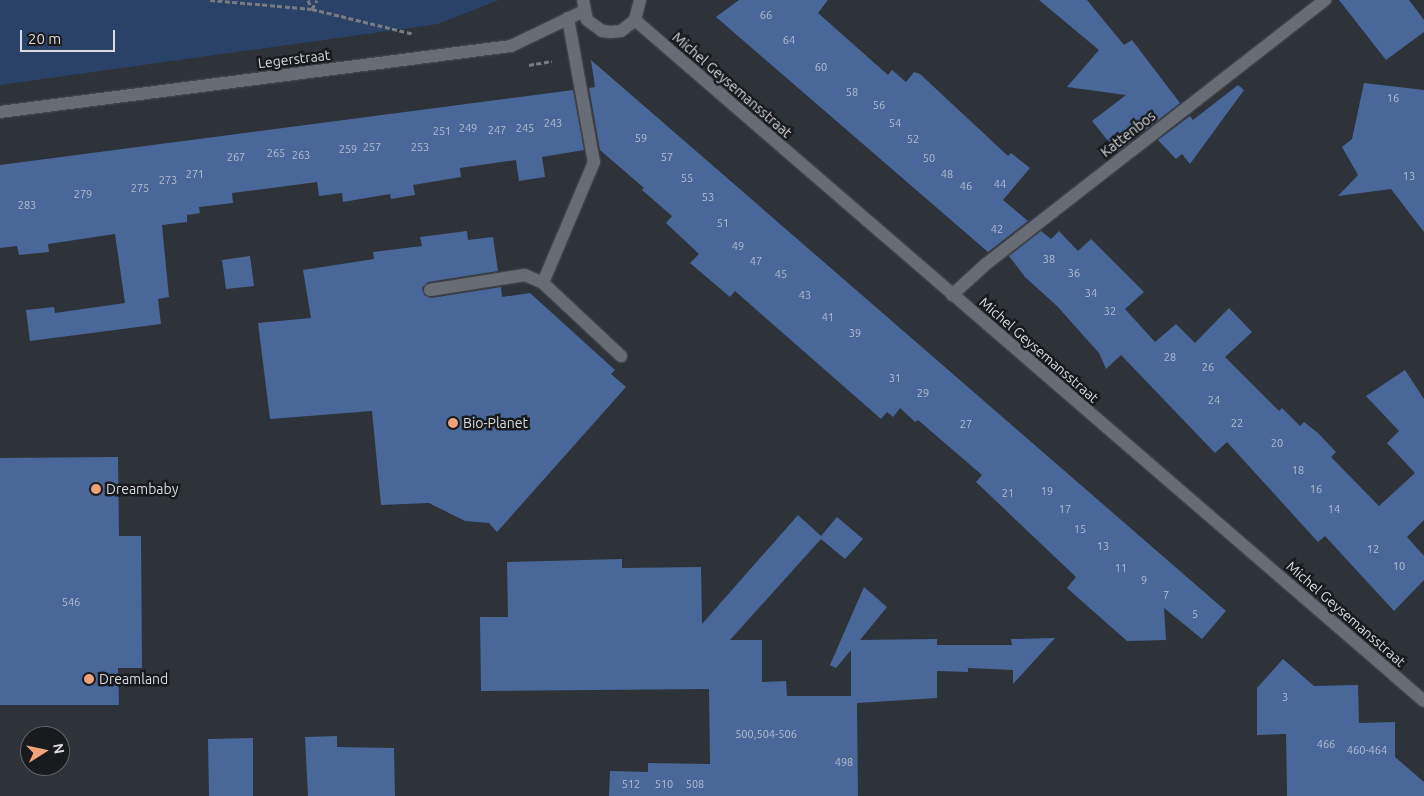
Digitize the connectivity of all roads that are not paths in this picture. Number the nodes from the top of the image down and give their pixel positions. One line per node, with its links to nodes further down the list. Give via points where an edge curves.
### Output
1 (640, 0): 5 (street)
2 (1325, 0): 9 (street, Kattenbos, via 986,264)
3 (584, 5): 4 (street, Legerstraat); 5 (street, via 587,20 602,31 621,31)
4 (568, 18): 6 (street, Legerstraat, via 512,46); 7 (street, via 594,162)
5 (635, 20): 9 (street, Michel Geysemansstraat)
6 (0, 112)
7 (542, 283): 8 (street, via 525,275); 10 (street)
8 (430, 290)
9 (952, 295): 11 (street, Michel Geysemansstraat)
10 (621, 356)
11 (1424, 701)

